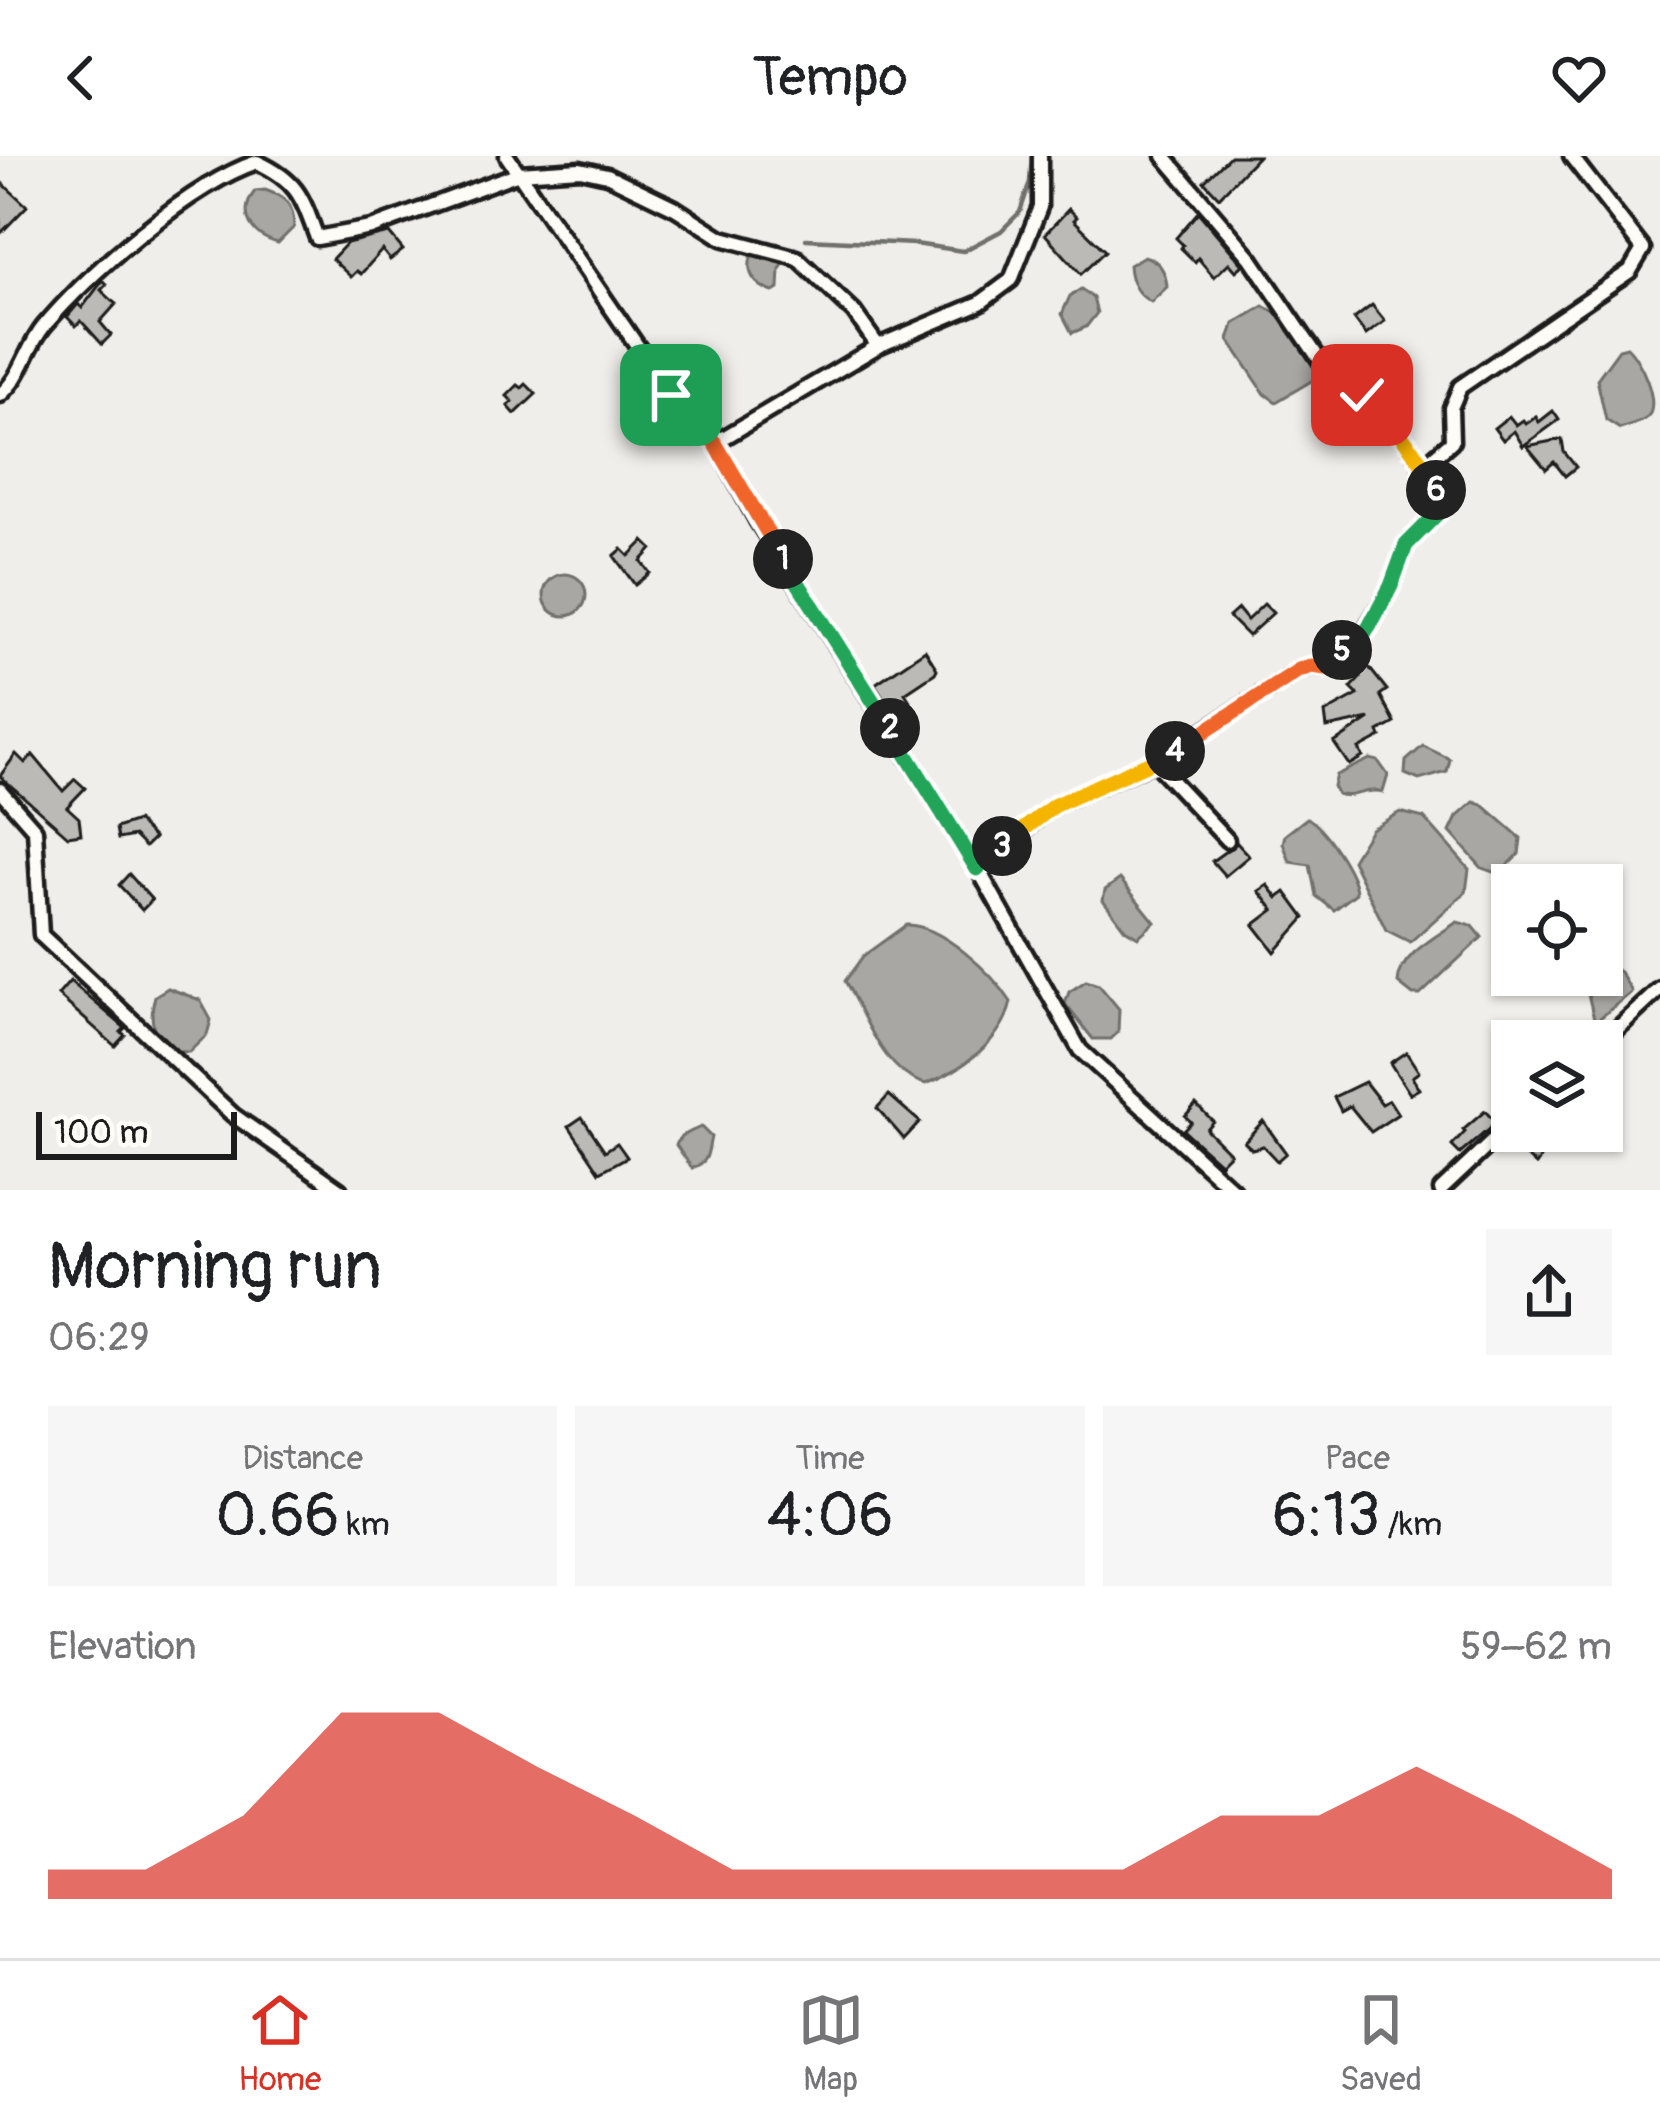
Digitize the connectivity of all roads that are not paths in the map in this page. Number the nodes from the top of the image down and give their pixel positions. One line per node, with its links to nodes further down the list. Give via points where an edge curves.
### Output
1 (507, 156): 5 (street)
2 (1040, 156): 6 (street, via 1040,207 1011,280 980,303)
3 (1164, 156): 9 (street, via 1250,257 1342,391 1371,396)
4 (1571, 156): 9 (street, via 1642,245 1640,255 1630,271 1460,388 1451,408 1453,441)
5 (519, 173): 6 (street, via 607,175 722,238 796,258 828,283); 7 (street, via 371,228 317,238 287,176 257,162 230,172 122,247 44,326); 8 (street, via 671,395)
6 (878, 346): 8 (street)
7 (0, 395)
8 (715, 443): 13 (street)
9 (1422, 463): 10 (street, via 1442,509 1406,545 1359,641 1326,668 1299,670)
10 (1154, 763): 12 (street); 13 (street, via 1055,805)
11 (0, 790): 17 (street, via 35,830 41,935 233,1114)
12 (1227, 840)
13 (977, 869): 18 (street, via 1081,1050)
14 (1660, 989): 15 (street)
15 (1623, 1023)
16 (1491, 1143): 19 (street)
17 (340, 1190)
18 (1233, 1190)
19 (1441, 1190)

